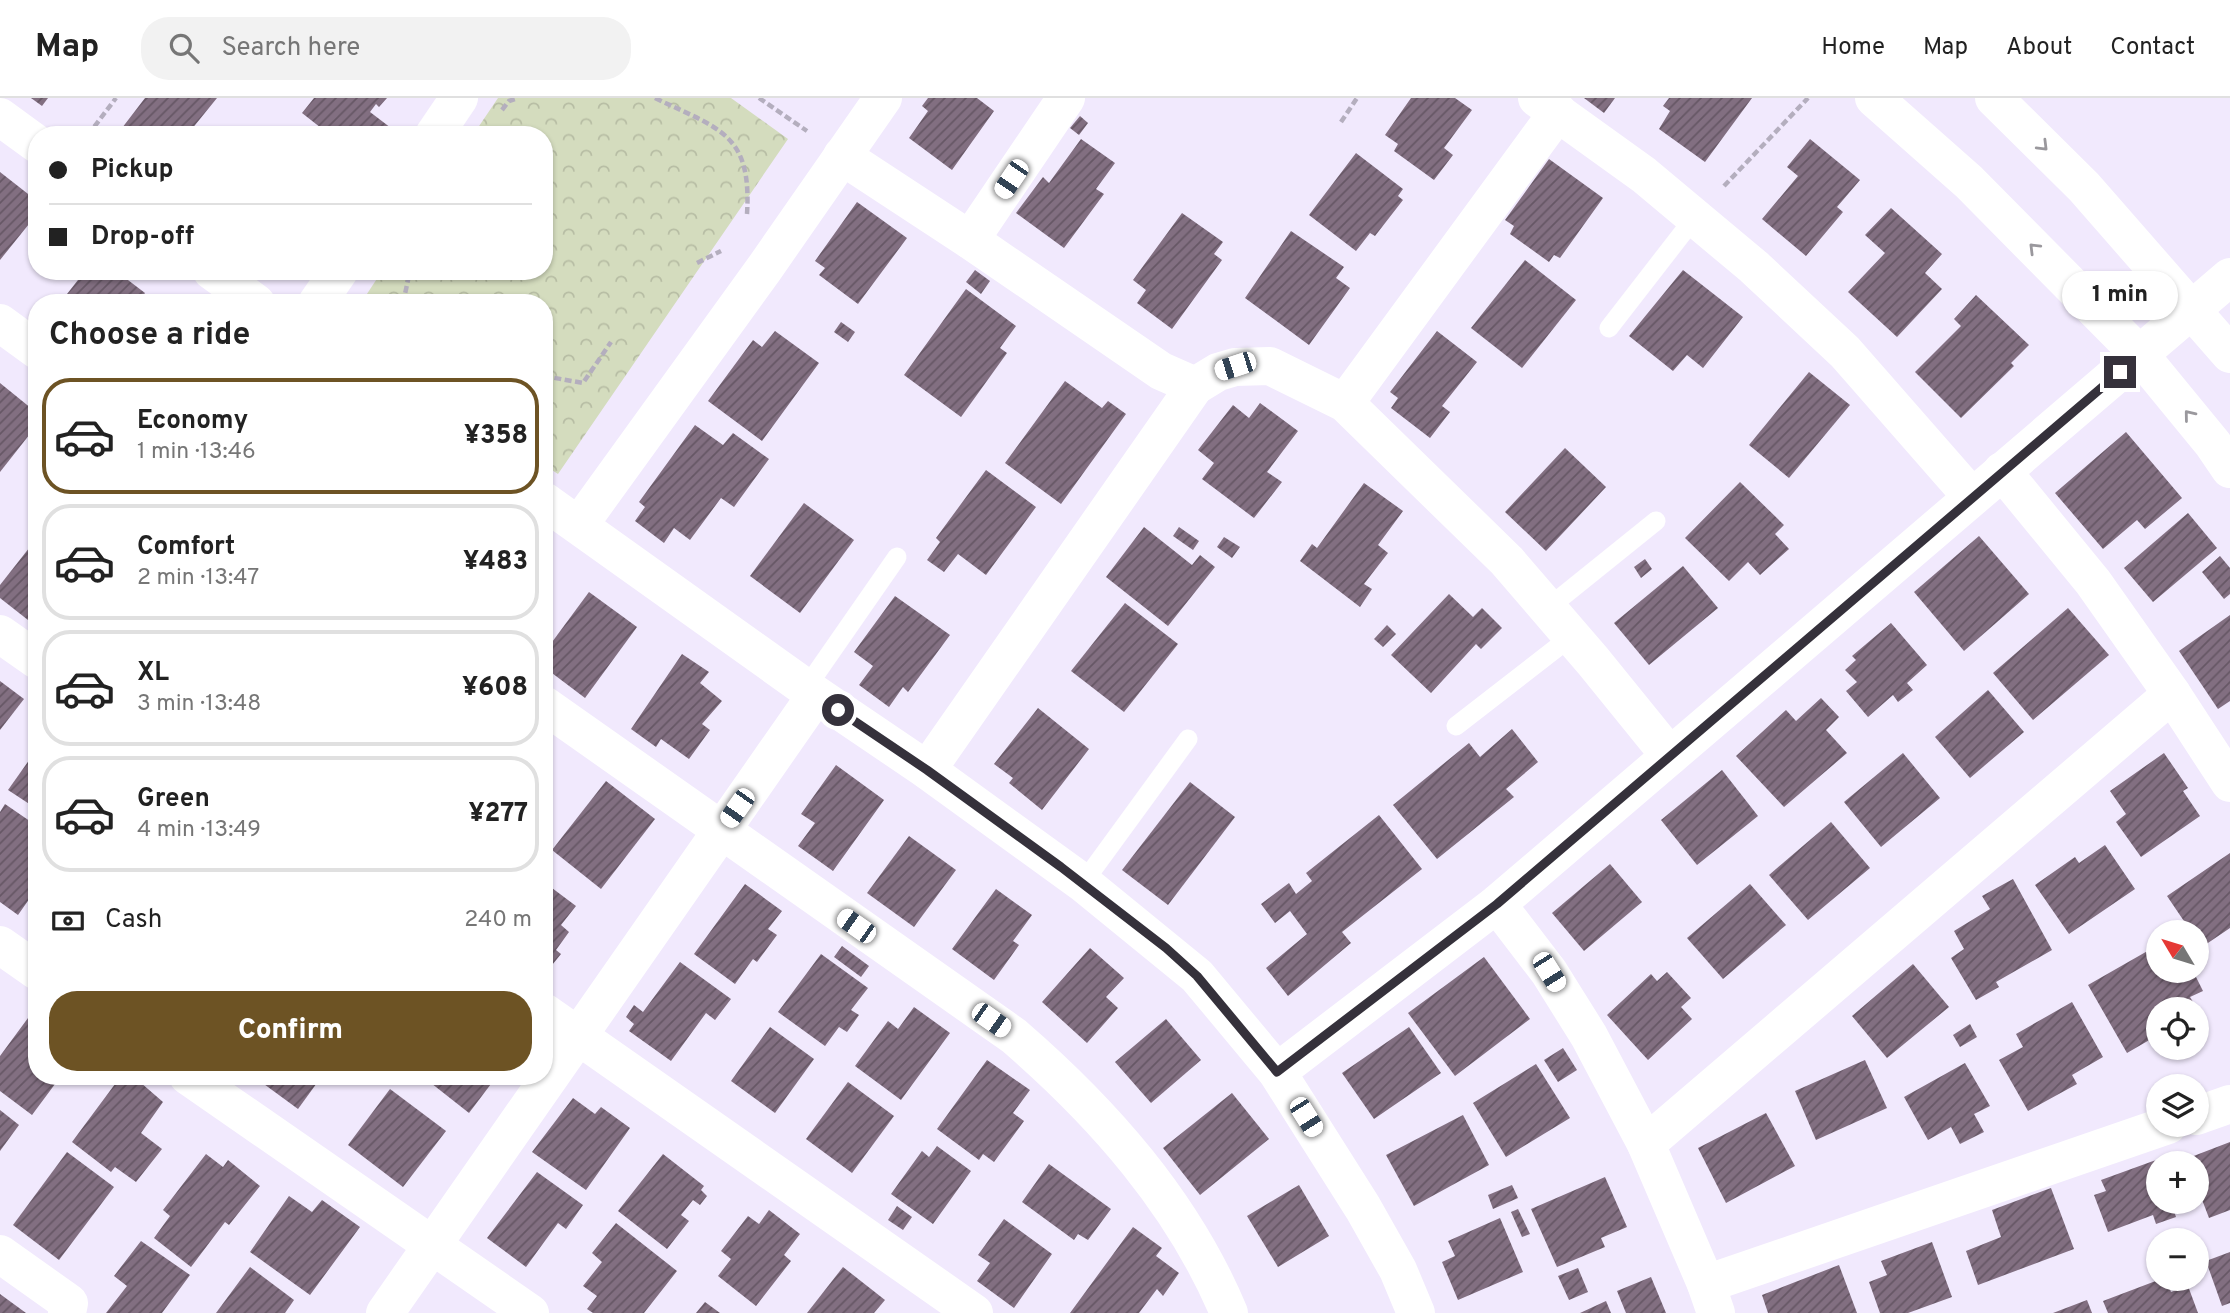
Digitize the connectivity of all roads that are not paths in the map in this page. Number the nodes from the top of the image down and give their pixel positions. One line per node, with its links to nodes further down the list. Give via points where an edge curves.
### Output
1 (459, 98): 8 (street)
2 (883, 98): 10 (street)
3 (1066, 98): 12 (street)
4 (1874, 98): 21 (street, one-way to 4, via 1969,183)
5 (1994, 98): 16 (street, one-way to 16, via 2084,187)
6 (1547, 105): 11 (street); 23 (street)
7 (0, 117): 9 (street)
8 (440, 126)
9 (28, 137)
10 (842, 156): 12 (street); 29 (street)
11 (1695, 218): 18 (lane); 26 (street, via 1844,352)
12 (970, 240): 22 (street, via 1161,371)
13 (2230, 277): 16 (street)
14 (224, 280): 15 (street)
15 (244, 294)
16 (2192, 309): 20 (street); 21 (street)
17 (0, 323): 19 (street)
18 (1609, 328)
19 (28, 343)
20 (2230, 354)
21 (2140, 355): 24 (street, one-way to 21); 25 (street)
22 (1195, 386): 23 (street, via 1235,366 1270,366); 40 (street)
23 (1345, 403): 31 (street, via 1507,561)
24 (2230, 469)
25 (2002, 471): 26 (street); 35 (street, via 2093,582)
26 (1972, 498): 39 (street)
27 (553, 507): 29 (street)
28 (1656, 521): 31 (lane)
29 (579, 525): 34 (street)
30 (897, 557): 34 (lane)
31 (1560, 622): 37 (lane); 39 (street)
32 (0, 634): 33 (street)
33 (28, 654)
34 (811, 692): 40 (street); 42 (street)
35 (2172, 694): 41 (street); 56 (street)
36 (553, 711): 42 (street)
37 (1457, 726)
38 (1188, 739): 43 (lane)
39 (1670, 756): 44 (street)
40 (927, 770): 43 (street)
41 (2230, 783)
42 (721, 831): 48 (street); 64 (street, via 1014,1036 1052,1069 1131,1152 1164,1196 1215,1278)
43 (1083, 883): 50 (street, via 1197,976)
44 (1497, 904): 50 (street); 56 (street, via 1583,1025)
45 (0, 945): 46 (street)
46 (28, 965)
47 (553, 1018): 48 (street)
48 (578, 1035): 49 (street); 63 (street)
49 (553, 1071)
50 (1277, 1072): 65 (street, via 1363,1208)
51 (201, 1085): 57 (street)
52 (543, 1085): 57 (street)
53 (2230, 1104): 54 (street)
54 (2209, 1111)
55 (2146, 1133): 59 (street)
56 (1646, 1144): 59 (street)
57 (432, 1246): 61 (street); 62 (street)
58 (0, 1254): 60 (street, via 69,1303)
59 (1711, 1298)
60 (67, 1313)
61 (385, 1313)
62 (530, 1313)
63 (974, 1313)
64 (1229, 1313)
65 (1416, 1313)

